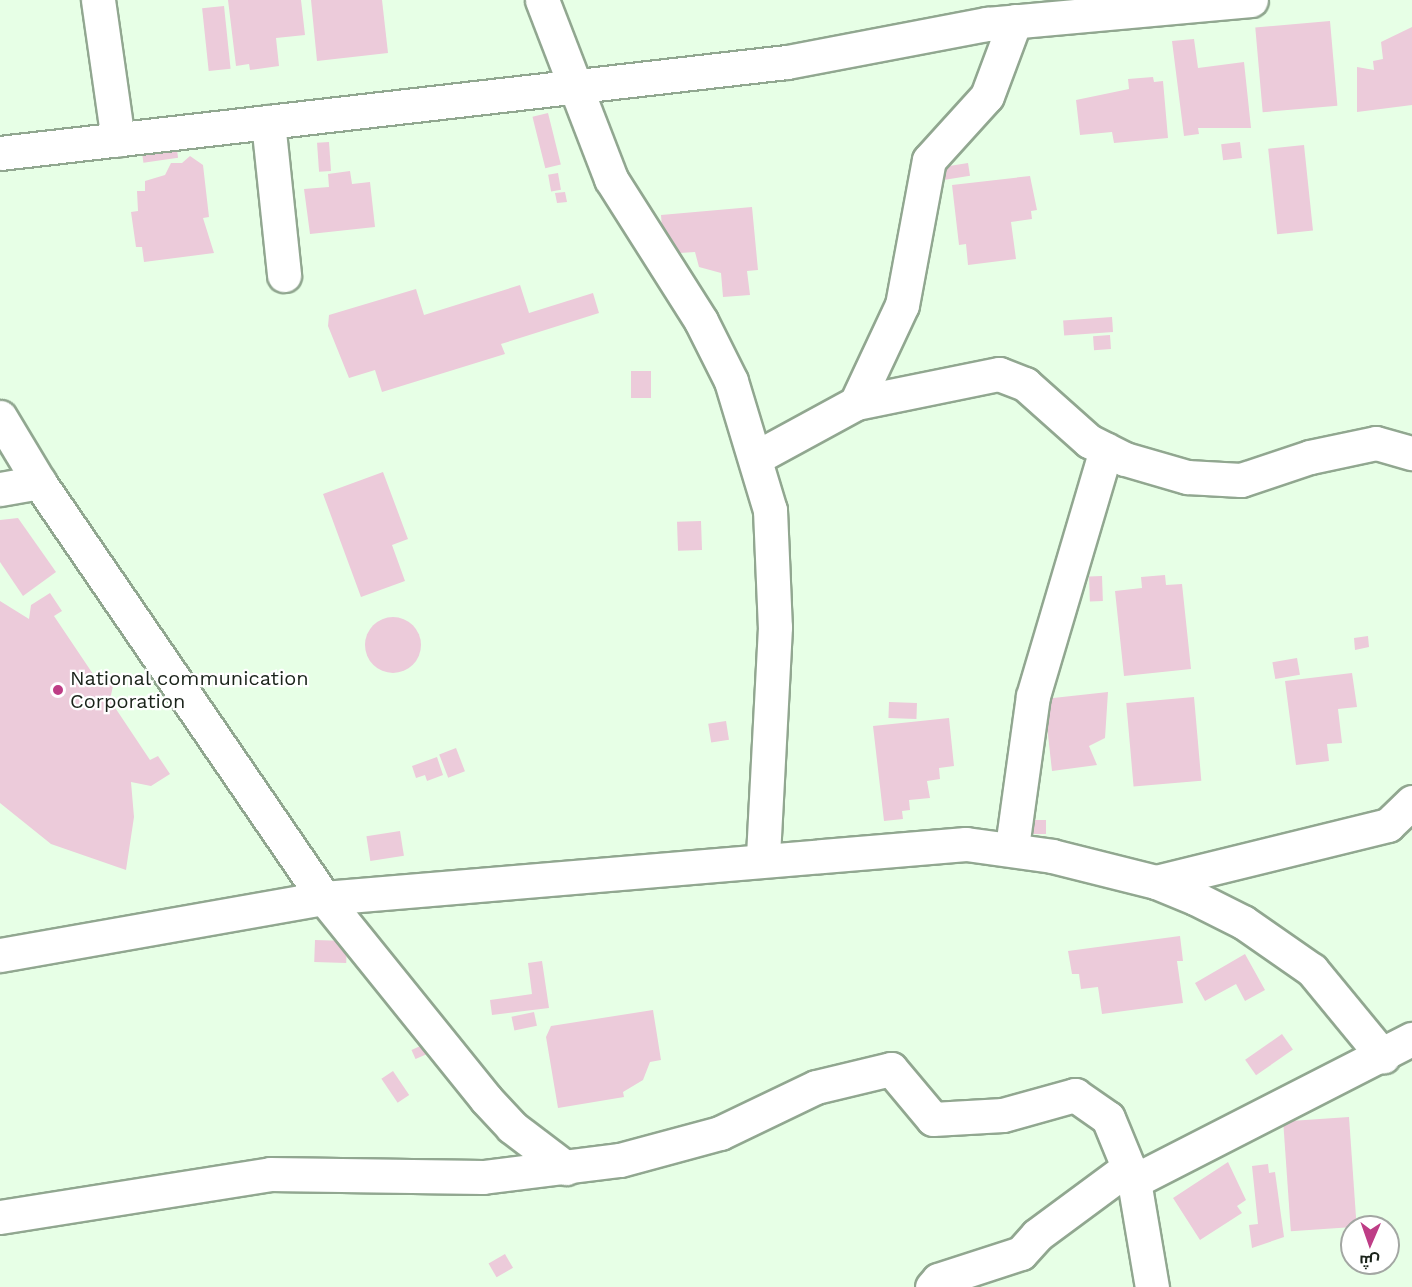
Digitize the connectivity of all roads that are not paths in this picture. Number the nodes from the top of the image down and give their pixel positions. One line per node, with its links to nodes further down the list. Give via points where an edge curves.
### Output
1 (98, 0): 7 (street)
2 (542, 0): 5 (street)
3 (1251, 0): 4 (street)
4 (996, 15): 5 (street, via 787,62); 10 (street, via 987,96 928,160 902,304)
5 (576, 85): 6 (street); 14 (street, via 611,179 701,321 731,381)
6 (268, 122): 7 (street); 9 (street)
7 (118, 140): 8 (street)
8 (0, 153)
9 (284, 275)
10 (856, 403): 12 (street, via 999,374 1025,384 1061,419); 14 (street)
11 (0, 417): 15 (street)
12 (1106, 450): 13 (street, via 1186,477 1224,481 1250,478 1355,445 1376,443); 18 (street, via 1033,696)
13 (1412, 453)
14 (757, 457): 19 (street, via 770,510 776,565)
15 (39, 482): 16 (street); 21 (street)
16 (0, 489)
17 (1412, 802): 20 (street, via 1388,825)
18 (1012, 847): 19 (street, via 921,846); 20 (street)
19 (763, 860): 21 (street)
20 (1156, 882): 24 (street, via 1195,898 1281,945 1312,970)
21 (324, 898): 22 (street); 25 (street, via 486,1099 513,1127)
22 (0, 955)
23 (1412, 1039): 24 (street)
24 (1383, 1056): 26 (street)
25 (566, 1168): 26 (street, via 672,1150 720,1133 816,1087 891,1069 933,1119 1003,1115 1075,1095 1108,1118); 27 (street, via 483,1177 270,1174)
26 (1132, 1174): 28 (street, via 1037,1235 1021,1253 938,1280); 29 (street)
27 (0, 1217)
28 (932, 1287)
29 (1152, 1287)

